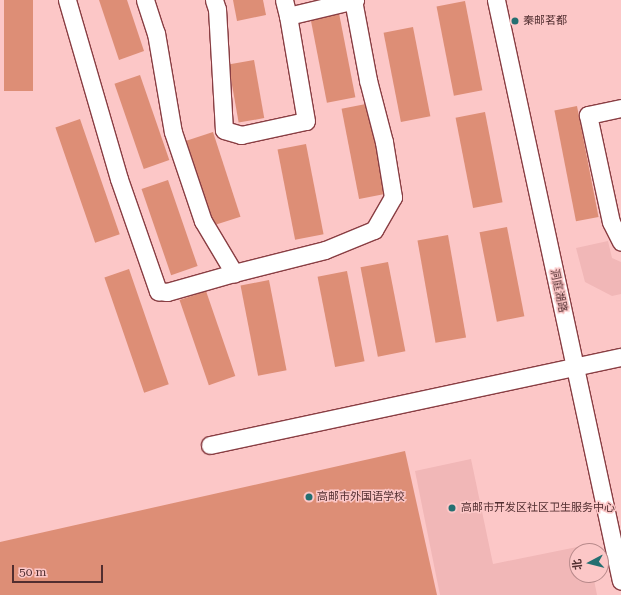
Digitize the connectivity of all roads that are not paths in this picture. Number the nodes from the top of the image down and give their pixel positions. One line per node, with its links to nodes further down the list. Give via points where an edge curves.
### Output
1 (67, 0): 9 (street, via 119,179 158,291 167,292)
2 (145, 0): 9 (street, via 156,33 173,132 203,221)
3 (214, 0): 6 (street, via 217,9 224,130 241,135 306,122)
4 (354, 0): 6 (street); 9 (street, via 393,197 374,230 325,250)
5 (496, 0): 11 (street, 洞庭湖路)
6 (286, 8)
7 (621, 108): 8 (street, via 588,115 611,222)
8 (621, 242)
9 (234, 273)
10 (621, 357): 11 (street)
11 (575, 367): 12 (street); 13 (street, 洞庭湖路)
12 (210, 444)
13 (621, 581)

